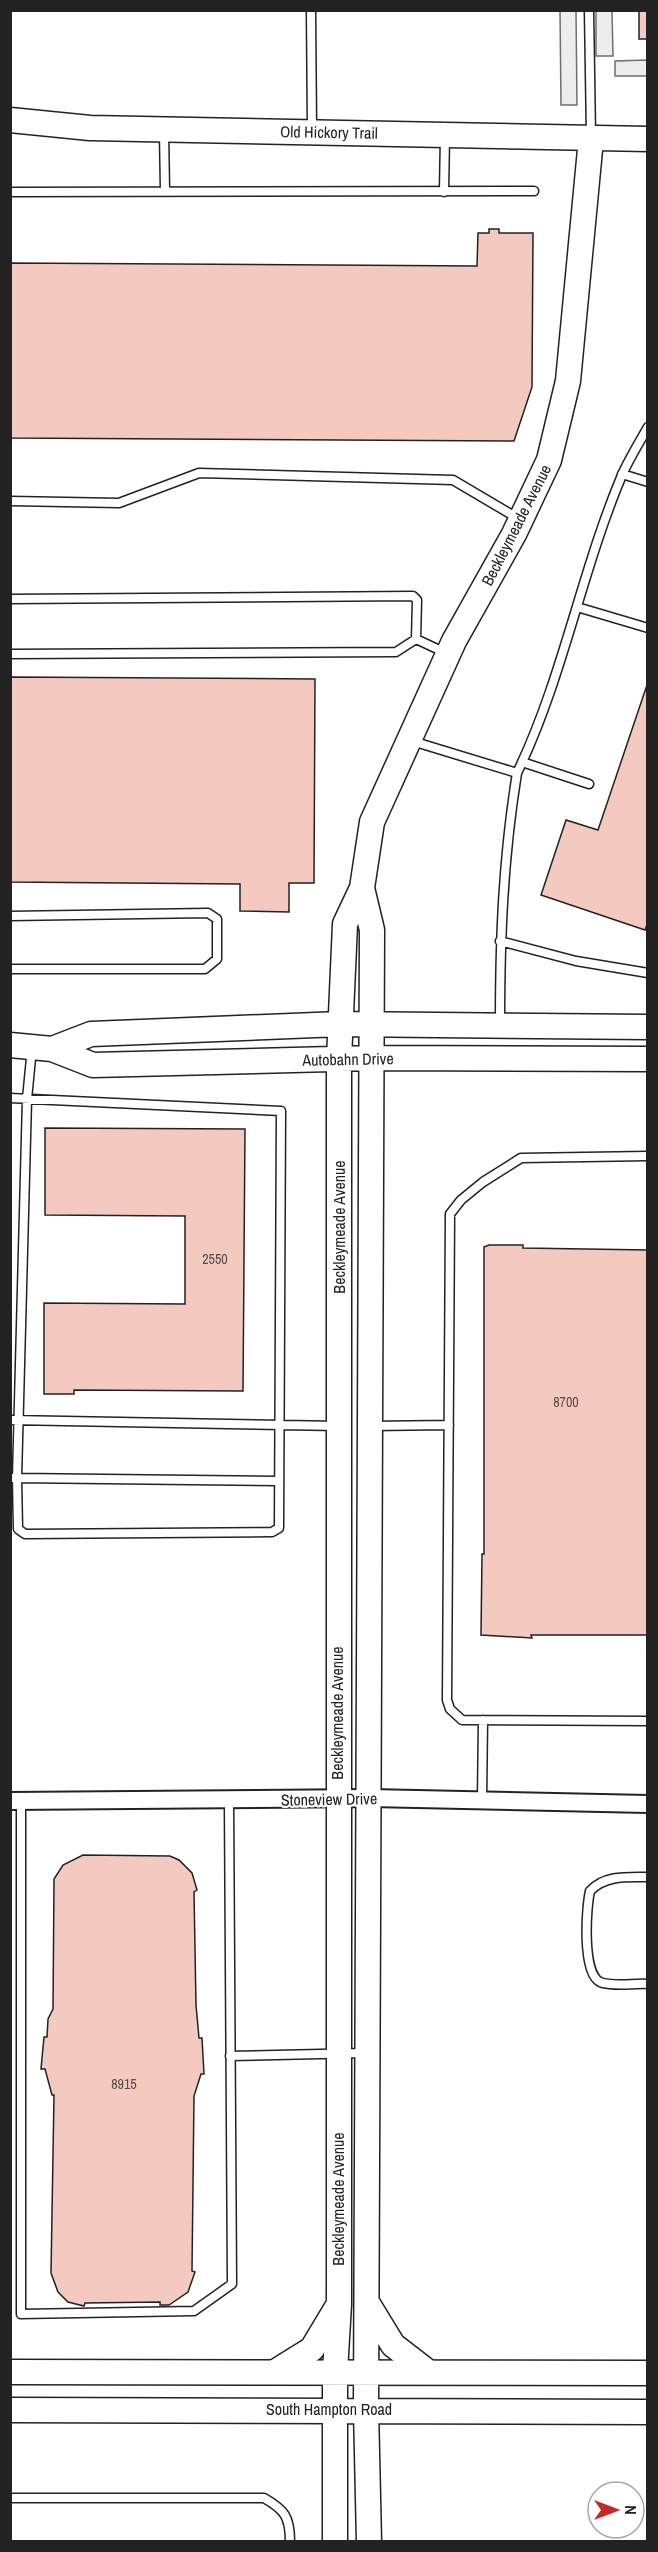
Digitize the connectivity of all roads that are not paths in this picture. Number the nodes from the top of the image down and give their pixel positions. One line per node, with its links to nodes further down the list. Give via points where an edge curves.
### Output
1 (311, 10): 5 (lane)
2 (589, 10): 7 (lane)
3 (10, 120): 4 (street, Old Hickory Trail, via 90,128)
4 (164, 129): 5 (street, Old Hickory Trail); 9 (lane)
5 (312, 132): 6 (street, Old Hickory Trail)
6 (445, 135): 7 (street, Old Hickory Trail); 12 (lane)
7 (591, 139): 8 (street, Old Hickory Trail); 17 (street, Beckleymeade Avenue, via 568,381 549,460)
8 (648, 139)
9 (165, 190): 11 (lane); 12 (lane)
10 (534, 191): 12 (lane)
11 (10, 192)
12 (444, 192)
13 (648, 427): 14 (lane)
14 (622, 474): 15 (lane); 19 (lane)
15 (648, 482)
16 (10, 501): 17 (lane, via 119,503 199,473 453,480)
17 (521, 520): 23 (street, Beckleymeade Avenue)
18 (10, 599): 21 (lane, via 412,596 417,600)
19 (577, 607): 20 (lane); 25 (lane, via 536,732)
20 (648, 628)
21 (416, 639): 22 (lane, via 396,652); 23 (lane)
22 (10, 654)
23 (448, 654): 24 (street, Beckleymeade Avenue)
24 (409, 740): 26 (lane); 28 (street, Beckleymeade Avenue, via 372,822)
25 (522, 762): 26 (lane); 27 (lane)
26 (516, 772): 30 (lane)
27 (589, 784)
28 (362, 888): 33 (street, Beckleymeade Avenue, via 345,924); 34 (street, Beckleymeade Avenue, via 372,930)
29 (10, 916): 31 (lane, via 208,913 217,919 217,959 205,969)
30 (500, 941): 32 (lane, via 576,961); 35 (lane)
31 (10, 969)
32 (648, 973)
33 (340, 1024): 34 (street, Autobahn Drive); 37 (street, Autobahn Drive, via 92,1034); 39 (street, Beckleymeade Avenue)
34 (371, 1025): 35 (street, Autobahn Drive); 38 (street, Beckleymeade Avenue)
35 (500, 1026): 36 (street, Autobahn Drive)
36 (648, 1027)
37 (32, 1047): 39 (street, Autobahn Drive, via 93,1065); 42 (lane)
38 (371, 1058): 39 (street, Autobahn Drive); 40 (street, Autobahn Drive); 48 (street, Beckleymeade Avenue)
39 (339, 1059): 47 (street, Beckleymeade Avenue)
40 (648, 1059)
41 (10, 1098): 42 (lane)
42 (27, 1099): 44 (lane); 45 (lane, via 281,1111)
43 (648, 1156): 46 (lane, via 521,1158 456,1205 450,1214)
44 (15, 1420): 45 (lane); 49 (lane)
45 (279, 1425): 47 (lane); 50 (lane)
46 (449, 1425): 48 (lane); 51 (lane, via 447,1700 462,1720)
47 (338, 1426): 48 (street); 54 (street, Beckleymeade Avenue)
48 (371, 1426): 53 (street, Beckleymeade Avenue)
49 (14, 1478): 50 (lane); 50 (lane, via 18,1529 25,1534 272,1532 279,1527)
50 (279, 1481)
51 (483, 1720): 52 (lane); 57 (lane)
52 (648, 1720)
53 (370, 1798): 54 (street, Stoneview Drive); 57 (street, Stoneview Drive); 61 (street, Beckleymeade Avenue)
54 (337, 1799): 56 (street, Stoneview Drive); 62 (street, Beckleymeade Avenue)
55 (16, 1801): 56 (street, Stoneview Drive); 64 (lane)
56 (229, 1801): 63 (lane)
57 (482, 1801): 58 (street, Stoneview Drive)
58 (648, 1804)
59 (648, 1878): 60 (lane, via 619,1877 605,1881 590,1892 588,1903 589,1966 595,1978 602,1983)
60 (648, 1984)
61 (369, 2053): 62 (lane); 66 (street, Beckleymeade Avenue)
62 (337, 2054): 63 (lane); 65 (street, Beckleymeade Avenue)
63 (230, 2056): 68 (lane, via 232,2284 194,2311)
64 (15, 2077): 68 (lane)
65 (339, 2304): 70 (street, via 312,2349); 71 (street, Beckleymeade Avenue)
66 (368, 2304): 72 (street, Beckleymeade Avenue); 73 (street, via 393,2345)
67 (10, 2313): 68 (lane)
68 (21, 2314)
69 (10, 2372): 70 (street)
70 (275, 2372): 71 (street)
71 (335, 2372): 72 (street); 75 (street, Beckleymeade Avenue)
72 (368, 2372): 73 (street); 76 (street, Beckleymeade Avenue)
73 (428, 2372): 74 (street)
74 (648, 2373)
75 (335, 2409): 76 (street, South Hampton Road); 77 (street, South Hampton Road); 81 (street, Beckleymeade Avenue)
76 (366, 2409): 78 (street, South Hampton Road); 82 (street, Beckleymeade Avenue)
77 (10, 2410)
78 (648, 2412)
79 (10, 2498): 80 (lane, via 264,2498 279,2506 290,2523)
80 (290, 2541)
81 (335, 2541)
82 (369, 2541)

